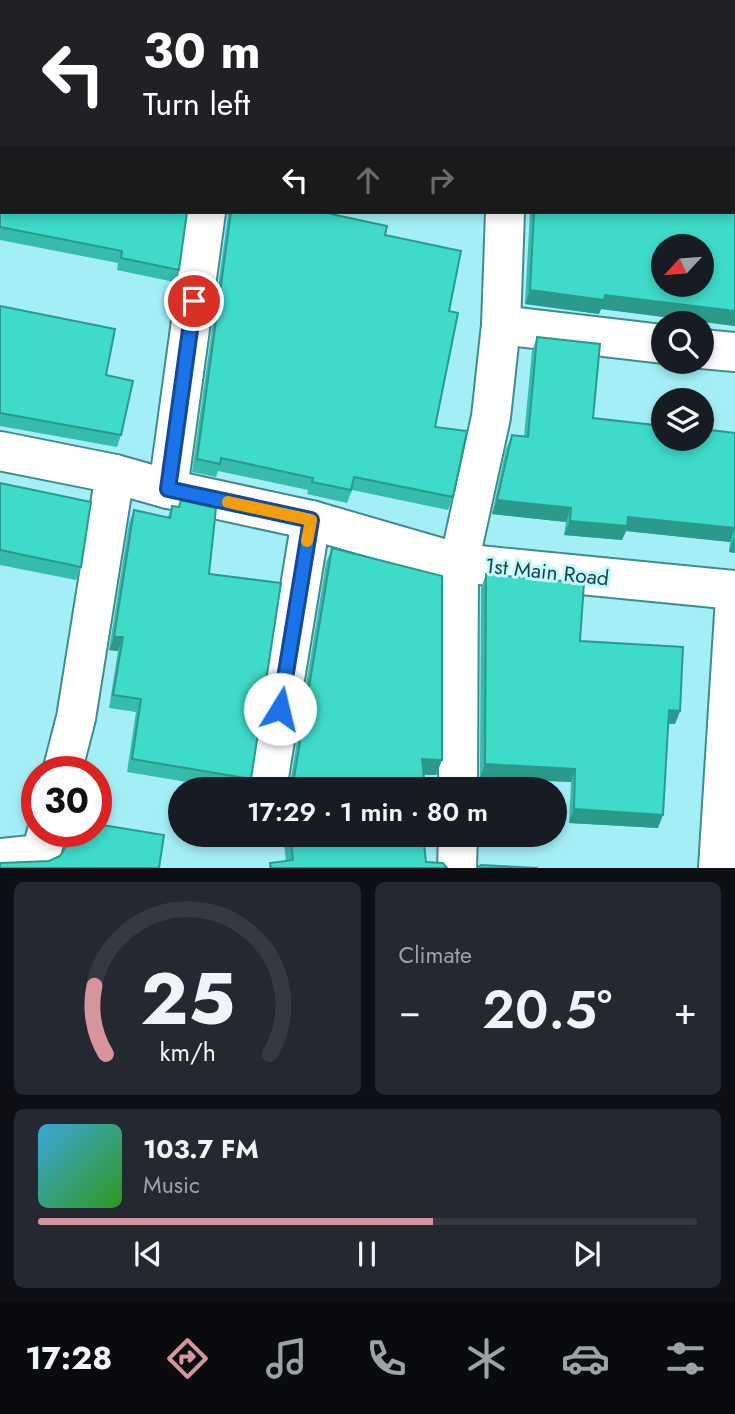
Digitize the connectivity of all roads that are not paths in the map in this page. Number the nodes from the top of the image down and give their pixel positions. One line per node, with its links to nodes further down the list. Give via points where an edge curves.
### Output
1 (206, 214): 9 (street)
2 (505, 214): 3 (street)
3 (501, 324): 4 (street); 11 (street, via 491,417)
4 (651, 343)
5 (714, 350): 6 (street)
6 (735, 352)
7 (0, 451): 8 (street)
8 (115, 474): 9 (street); 14 (street)
9 (168, 489): 10 (street)
10 (311, 520): 11 (street); 15 (street)
11 (459, 563): 12 (street, 1st Main Road); 16 (street, 1st Main Road)
12 (735, 590)
13 (735, 598): 21 (street)
14 (66, 756)
15 (269, 777)
16 (458, 777)
17 (43, 847): 19 (street, via 41,854)
18 (458, 847): 20 (street)
19 (0, 858)
20 (457, 868)
21 (718, 868)

